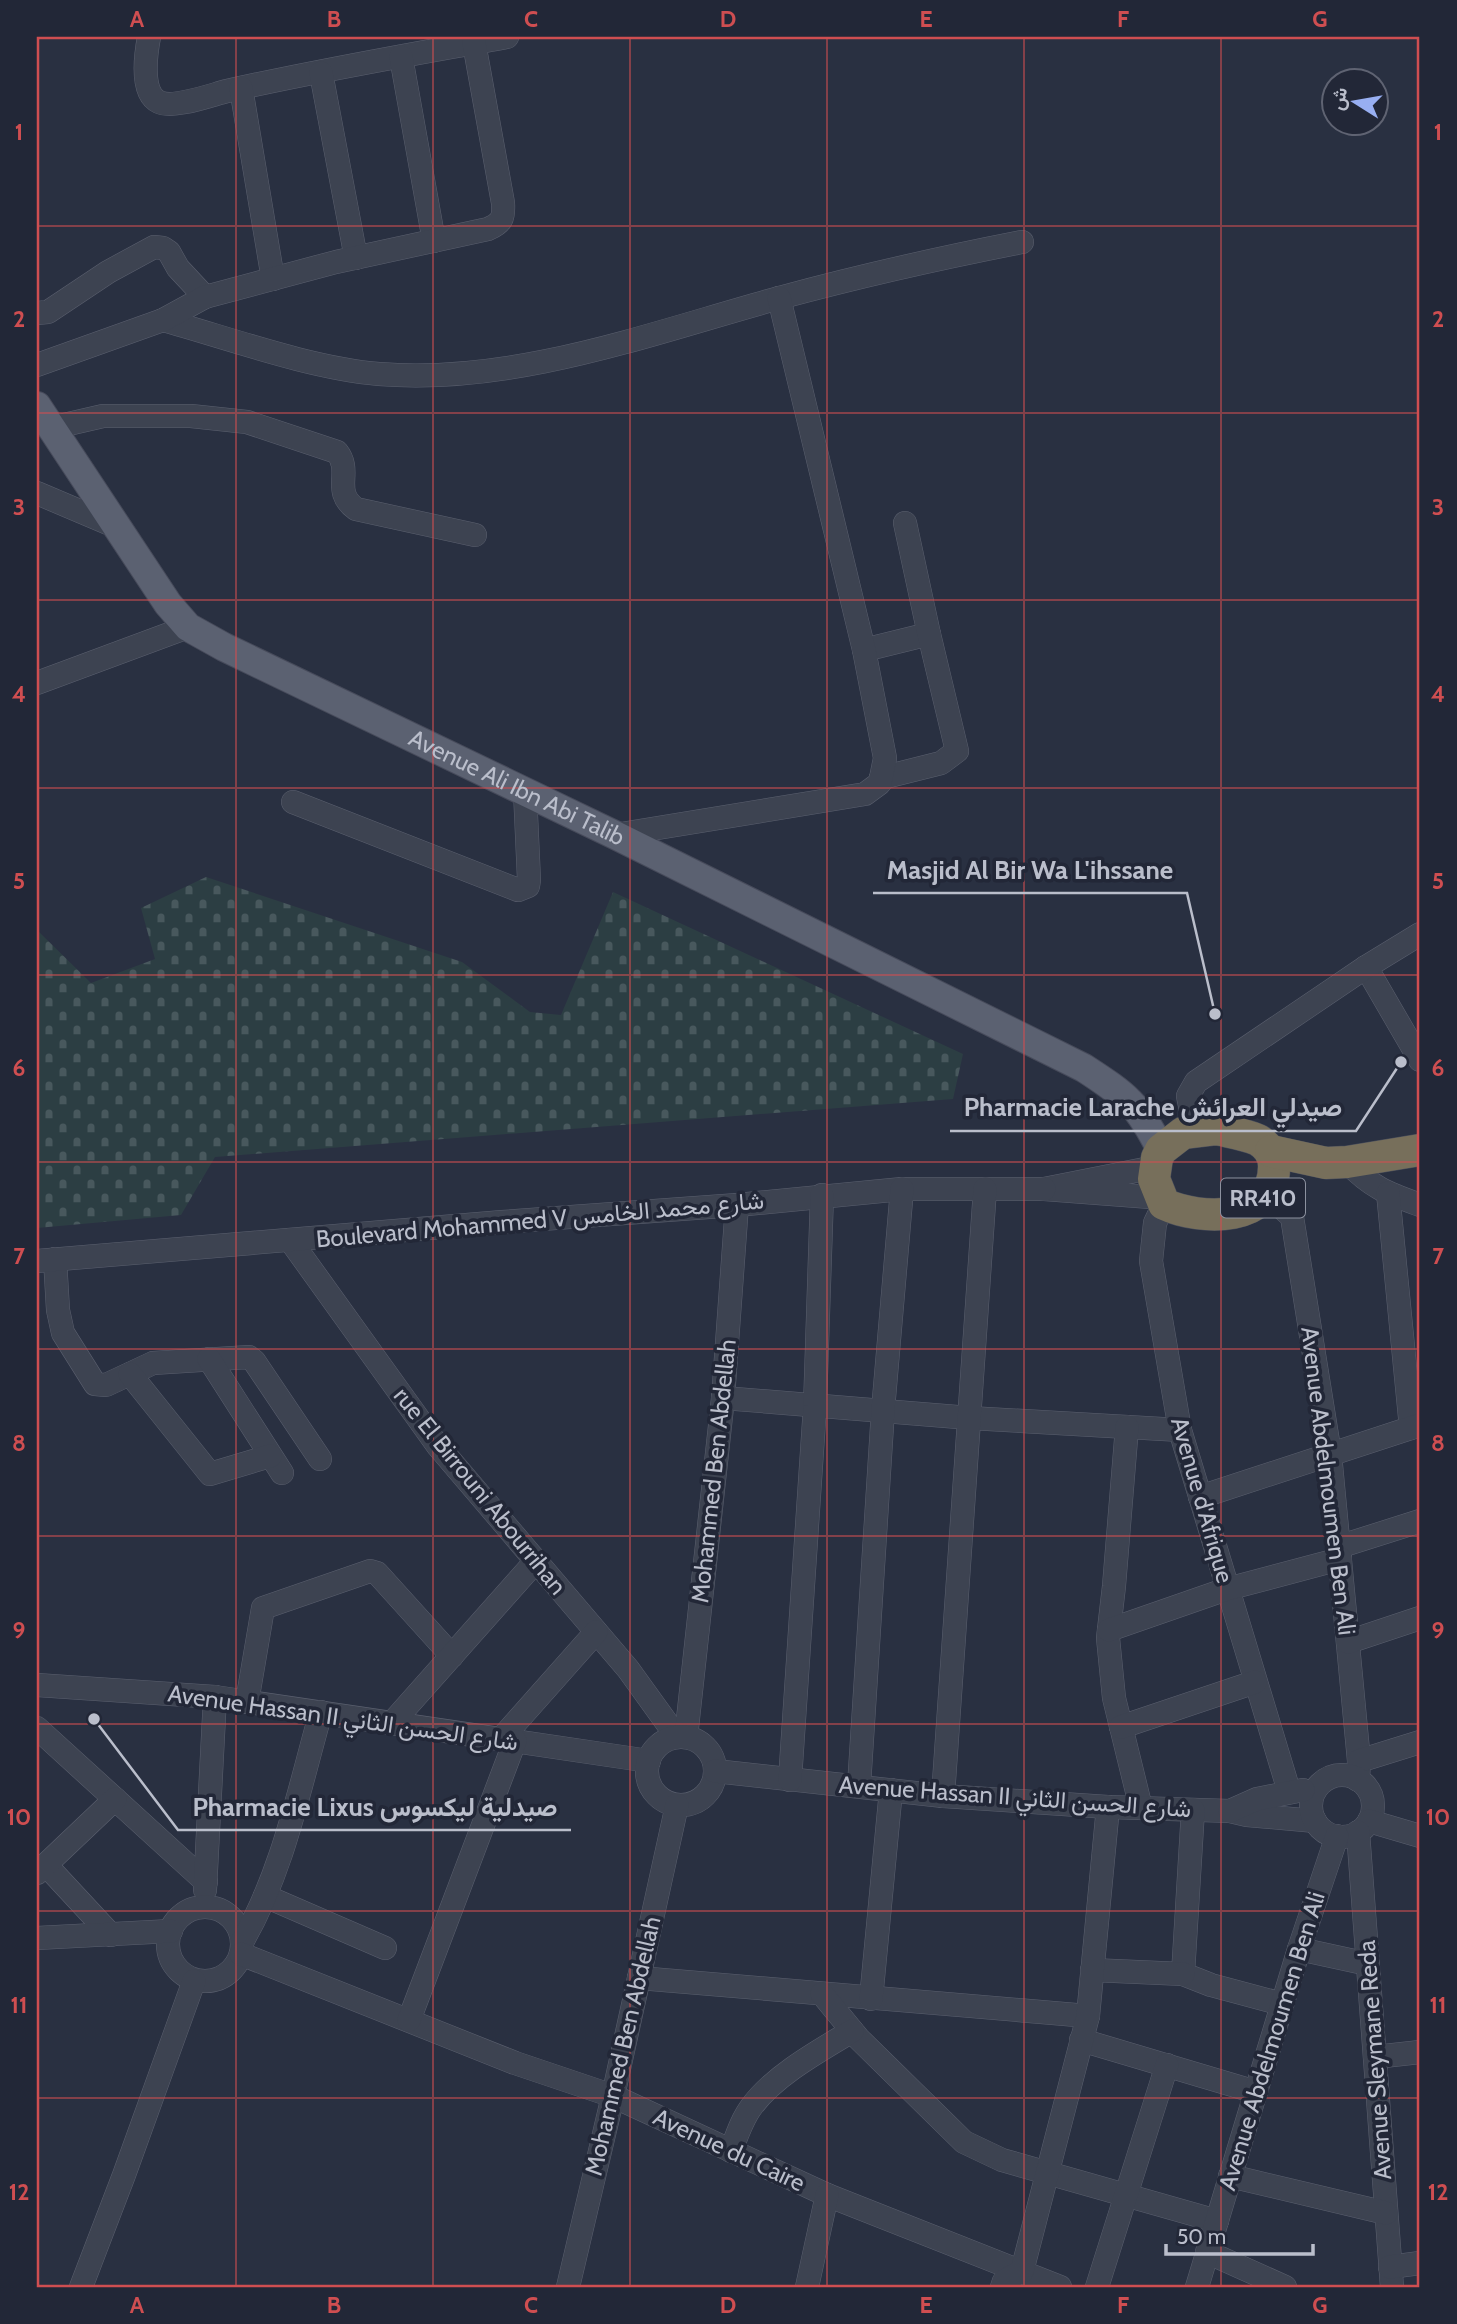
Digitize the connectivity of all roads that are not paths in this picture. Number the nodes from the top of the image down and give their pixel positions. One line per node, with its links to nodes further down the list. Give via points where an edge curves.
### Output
1 (149, 37): 6 (street, via 144,60 147,80 151,95 159,102 170,104)
2 (507, 37): 3 (street)
3 (474, 43): 4 (street); 7 (street, via 504,215 488,229)
4 (401, 57): 5 (street); 7 (street)
5 (321, 73): 6 (street); 9 (street)
6 (241, 88): 10 (street)
7 (434, 241): 9 (street)
8 (1022, 242): 12 (street)
9 (356, 258): 10 (street)
10 (273, 279): 11 (street)
11 (205, 297): 13 (street, via 169,252 154,247 48,312); 14 (street)
12 (779, 298): 14 (street, via 639,339 523,365 433,374 379,374 321,364); 23 (street)
13 (37, 313)
14 (163, 320): 15 (street)
15 (37, 365)
16 (44, 417): 19 (main road, Avenue Ali Ibn Abi Talib); 20 (street, via 191,416 247,422 337,452 344,460 346,502 355,509)
17 (37, 493): 19 (street)
18 (905, 523): 22 (street)
19 (117, 527): 21 (main road, Avenue Ali Ibn Abi Talib)
20 (475, 535)
21 (188, 627): 24 (street); 26 (main road, Avenue Ali Ibn Abi Talib)
22 (929, 634): 23 (street); 25 (street, via 957,751 941,763)
23 (864, 650): 25 (street, via 885,758)
24 (37, 683)
25 (881, 778): 28 (street, via 865,794)
26 (525, 792): 27 (street, via 529,880 528,886 518,890); 28 (main road, Avenue Ali Ibn Abi Talib)
27 (293, 802)
28 (615, 835): 32 (main road, Avenue Ali Ibn Abi Talib, via 1084,1068 1138,1108)
29 (1420, 934): 30 (street)
30 (1366, 967): 31 (street); 32 (street, via 1196,1082)
31 (1420, 1060)
32 (1173, 1145): 34 (highway, RR410, via 1216,1129 1258,1140); 38 (street, Boulevard Mohammed V شارع محمد الخامس); 42 (highway, via 1154,1179)
33 (1420, 1150): 35 (highway, RR410)
34 (1271, 1151): 35 (highway, RR410); 39 (highway, RR410, via 1273,1184)
35 (1337, 1162): 39 (highway, RR410); 40 (street)
36 (902, 1189): 37 (street, Boulevard Mohammed V شارع محمد الخامس); 41 (street, Boulevard Mohammed V شارع محمد الخامس); 51 (street)
37 (985, 1189): 38 (street, Boulevard Mohammed V شارع محمد الخامس); 52 (street)
38 (1044, 1189): 42 (street, Boulevard Mohammed V شارع محمد الخامس)
39 (1267, 1194): 42 (highway, RR410, via 1254,1206 1220,1214 1190,1213); 56 (street, Avenue Abdelmoumen Ben Ali, via 1292,1217)
40 (1388, 1194): 44 (street); 53 (street)
41 (822, 1195): 43 (street, Boulevard Mohammed V شارع محمد الخامس); 50 (street)
42 (1163, 1201): 55 (street, Avenue d'Afrique, via 1155,1223 1152,1261)
43 (737, 1205): 45 (street, Boulevard Mohammed V شارع محمد الخامس); 49 (street, Mohammed Ben Abdellah)
44 (1420, 1205)
45 (290, 1240): 46 (street, Boulevard Mohammed V شارع محمد الخامس); 61 (street, rue El Birrouni Abourrihan, via 438,1446)
46 (46, 1260): 48 (street, via 63,1334 95,1384 106,1385)
47 (209, 1359): 48 (street, via 153,1363); 48 (street, via 276,1465 209,1474); 57 (street, via 240,1356 254,1361)
48 (130, 1374)
49 (723, 1398): 50 (street); 76 (street, Mohammed Ben Abdellah)
50 (815, 1406): 51 (street); 82 (street)
51 (883, 1410): 52 (street); 83 (street)
52 (970, 1418): 54 (street); 87 (street)
53 (1416, 1426): 56 (street)
54 (1127, 1427): 55 (street); 64 (street)
55 (1180, 1430): 58 (street, Avenue d'Afrique)
56 (1330, 1454): 58 (street); 60 (street, Avenue Abdelmoumen Ben Ali)
57 (320, 1459)
58 (1200, 1497): 62 (street, Avenue d'Afrique)
59 (1420, 1521): 60 (street)
60 (1339, 1553): 62 (street); 66 (street, Avenue Abdelmoumen Ben Ali)
61 (535, 1562): 65 (street, rue El Birrouni Abourrihan); 67 (street)
62 (1227, 1590): 64 (street); 68 (street, Avenue d'Afrique)
63 (1420, 1618): 66 (street)
64 (1109, 1630): 74 (street)
65 (596, 1632): 76 (street, rue El Birrouni Abourrihan); 77 (street)
66 (1348, 1642): 81 (street, Avenue Abdelmoumen Ben Ali)
67 (452, 1656): 71 (street, via 377,1573 370,1571 263,1608); 73 (street)
68 (1255, 1682): 74 (street); 86 (street, Avenue d'Afrique)
69 (37, 1685): 70 (street, Avenue Hassan II شارع الحسن الثاني)
70 (215, 1697): 71 (street, Avenue Hassan II شارع الحسن الثاني); 98 (street)
71 (247, 1702): 72 (street, Avenue Hassan II شارع الحسن الثاني)
72 (321, 1713): 73 (street, Avenue Hassan II شارع الحسن الثاني); 99 (street)
73 (392, 1723): 77 (street, Avenue Hassan II شارع الحسن الثاني)
74 (1121, 1727): 91 (street)
75 (37, 1728): 88 (street)
76 (682, 1737): 79 (street, via 659,1745); 80 (street, via 710,1752)
77 (508, 1740): 79 (street, Avenue Hassan II شارع الحسن الثاني); 116 (street)
78 (1420, 1742): 81 (street)
79 (649, 1761): 89 (street, via 653,1789)
80 (715, 1771): 82 (street, Avenue Hassan II شارع الحسن الثاني); 89 (street, via 704,1797)
81 (1359, 1771): 84 (street, via 1328,1779); 95 (street, Avenue Abdelmoumen Ben Ali, via 1372,1798 1372,1814)
82 (790, 1780): 83 (street, Avenue Hassan II شارع الحسن الثاني)
83 (859, 1786): 85 (street, Avenue Hassan II شارع الحسن الثاني)
84 (1317, 1789): 86 (street); 94 (street, via 1311,1805)
85 (891, 1790): 87 (street, Avenue Hassan II شارع الحسن الثاني); 113 (street)
86 (1289, 1791): 93 (street)
87 (943, 1796): 90 (street, Avenue Hassan II شارع الحسن الثاني)
88 (115, 1799): 97 (street); 98 (street)
89 (677, 1805): 110 (street, Mohammed Ben Abdellah)
90 (1108, 1807): 91 (street, Avenue Hassan II شارع الحسن الثاني); 108 (street)
91 (1141, 1808): 92 (street, Avenue Hassan II شارع الحسن الثاني)
92 (1193, 1810): 93 (street, Avenue Hassan II شارع الحسن الثاني); 109 (street)
93 (1230, 1811): 94 (street, Avenue Hassan II شارع الحسن الثاني)
94 (1315, 1821): 95 (street, via 1321,1828)
95 (1355, 1830): 96 (street); 106 (street, Avenue Abdelmoumen Ben Ali); 107 (street, Avenue Sleymane Reda)
96 (1420, 1836)
97 (41, 1869): 102 (street)
98 (206, 1882): 100 (street)
99 (265, 1896): 104 (street); 105 (street)
100 (205, 1907): 101 (street, via 184,1914); 104 (street, via 226,1913 234,1921)
101 (171, 1931): 102 (street); 111 (street, via 172,1962)
102 (111, 1935): 103 (street)
103 (37, 1938)
104 (242, 1948): 111 (street, via 229,1973 209,1982); 116 (street, Avenue du Caire)
105 (385, 1948)
106 (1299, 1948): 107 (street); 114 (street, Avenue Abdelmoumen Ben Ali)
107 (1368, 1964): 120 (street, Avenue Sleymane Reda)
108 (1093, 1970): 109 (street); 115 (street)
109 (1183, 1974): 114 (street)
110 (639, 1978): 112 (street); 123 (street, Mohammed Ben Abdellah)
111 (194, 1981): 135 (street)
112 (822, 1994): 113 (street); 117 (street)
113 (871, 1999): 115 (street)
114 (1282, 2004): 122 (street, Avenue Abdelmoumen Ben Ali)
115 (1088, 2016): 118 (street)
116 (408, 2020): 123 (street, Avenue du Caire)
117 (852, 2031): 124 (street, via 763,2093 745,2118); 125 (street, via 964,2142 1002,2160)
118 (1082, 2040): 121 (street); 125 (street)
119 (1420, 2052): 120 (street)
120 (1375, 2057): 129 (street, Avenue Sleymane Reda)
121 (1167, 2066): 122 (street); 128 (street)
122 (1256, 2092): 126 (street, Avenue Abdelmoumen Ben Ali)
123 (613, 2096): 124 (street, Avenue du Caire); 136 (street, Mohammed Ben Abdellah)
124 (731, 2151): 127 (street, Avenue du Caire)
125 (1049, 2173): 128 (street); 134 (street)
126 (1230, 2176): 129 (street); 130 (street, Avenue Abdelmoumen Ben Ali)
127 (827, 2195): 134 (street, Avenue du Caire); 137 (street)
128 (1126, 2195): 130 (street); 139 (street)
129 (1386, 2213): 133 (street, Avenue Sleymane Reda)
130 (1217, 2221): 131 (street, Avenue Abdelmoumen Ben Ali)
131 (1207, 2252): 140 (street, Avenue Abdelmoumen Ben Ali); 141 (street)
132 (1420, 2263): 133 (street)
133 (1391, 2277)
134 (1003, 2282): 138 (street, Avenue du Caire)
135 (81, 2287)
136 (568, 2287)
137 (807, 2287)
138 (1060, 2287)
139 (1097, 2287)
140 (1197, 2287)
141 (1285, 2287)

